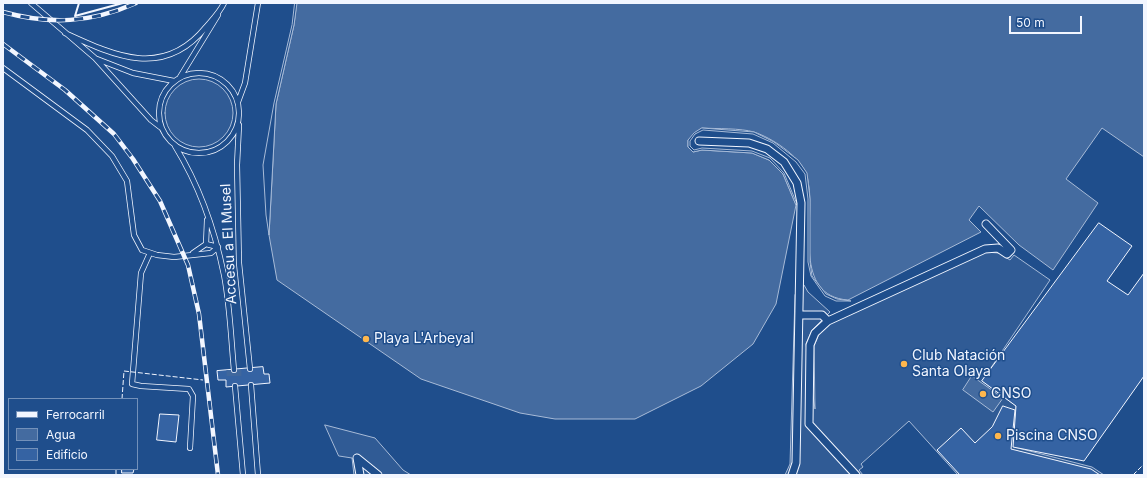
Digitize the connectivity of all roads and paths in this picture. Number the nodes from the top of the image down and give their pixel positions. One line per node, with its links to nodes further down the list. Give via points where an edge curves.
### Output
1 (31, 3): 4 (lane)
2 (259, 3): 9 (lane, via 245,83)
3 (223, 4): 4 (lane, via 200,34 182,49 159,58 137,59 100,49); 7 (lane, via 212,28)
4 (65, 33): 5 (lane)
5 (95, 58): 8 (lane, via 133,73); 11 (lane)
6 (3, 68): 18 (lane, via 87,130 112,156 127,181 134,235 142,250)
7 (180, 77): 8 (lane, Accesu a El Musel); 9 (lane, Accesu a El Musel, via 208,73 222,80 232,90)
8 (174, 81): 11 (lane, Accesu a El Musel, via 164,92 159,104)
9 (238, 102): 10 (lane, Accesu a El Musel)
10 (239, 118): 13 (lane, Accesu a El Musel, via 235,131 227,142 214,151 200,154 186,152); 22 (lane, Accesu a El Musel, via 239,263)
11 (160, 127): 13 (lane, Accesu a El Musel)
12 (699, 141): 20 (street, via 749,143 767,149 784,162 797,183 801,203)
13 (174, 145): 14 (lane, Accesu a El Musel, via 183,159)
14 (206, 215): 16 (lane); 17 (lane, Accesu a El Musel)
15 (986, 224): 21 (street, via 1011,250 1007,254 998,248 985,249)
16 (206, 244): 17 (lane); 19 (lane)
17 (218, 247): 19 (lane, via 211,253); 23 (lane, Accesu a El Musel, via 224,277)
18 (150, 253): 19 (lane, via 174,256); 28 (lane, via 141,273 132,384 190,389 193,396)
19 (192, 254)
20 (800, 315): 21 (street, via 822,315); 26 (street)
21 (828, 320): 27 (street, via 815,333 810,345)
22 (250, 368)
23 (234, 370)
24 (251, 385): 31 (lane)
25 (235, 386): 30 (lane)
26 (797, 423): 27 (street); 34 (street, via 796,463)
27 (809, 424): 29 (street)
28 (190, 448)
29 (855, 474)
30 (243, 475)
31 (258, 475)
32 (360, 475): 33 (street, via 357,458)
33 (378, 475)
34 (792, 475)

